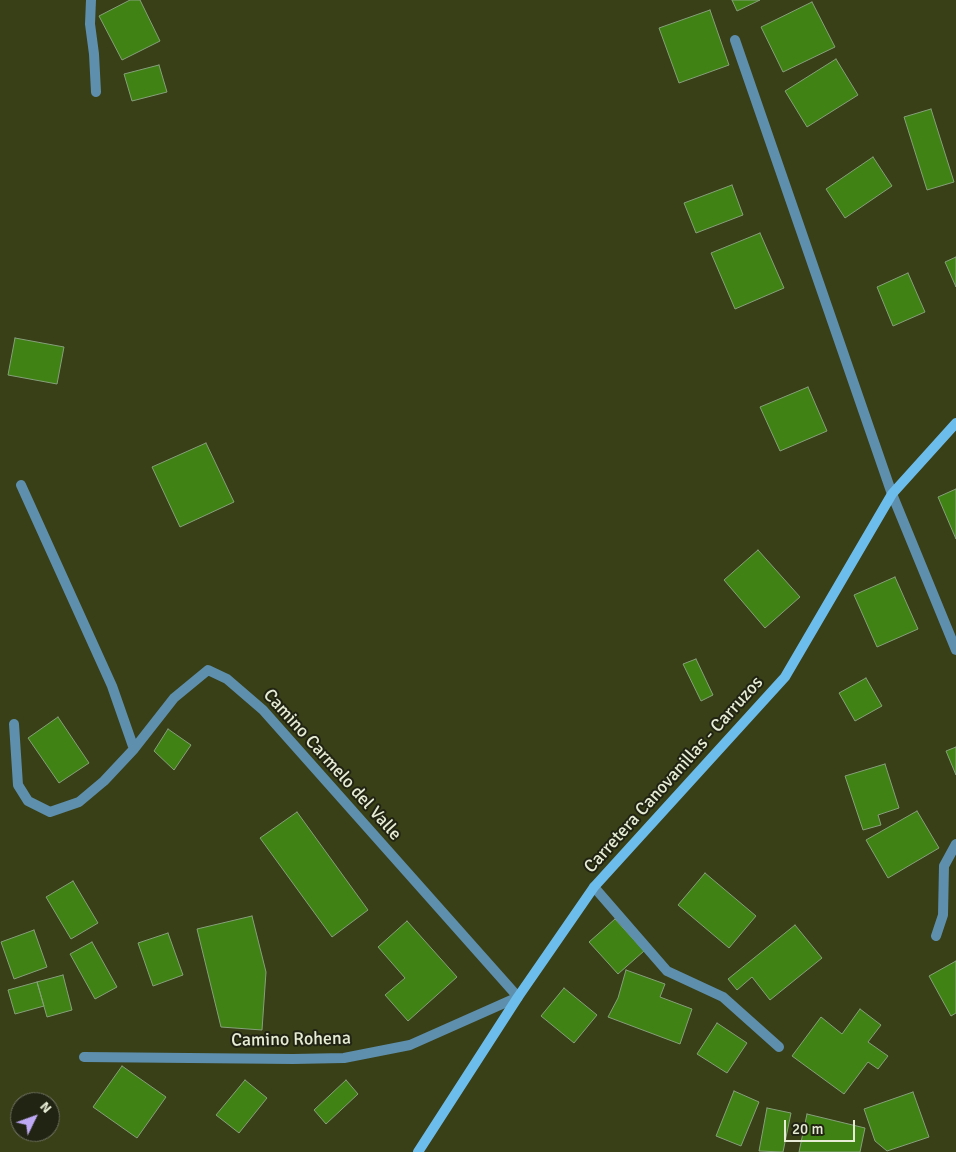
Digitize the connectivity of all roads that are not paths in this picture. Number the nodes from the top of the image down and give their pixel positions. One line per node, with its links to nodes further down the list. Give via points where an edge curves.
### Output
1 (91, 0): 3 (street)
2 (735, 40): 6 (street)
3 (96, 92)
4 (956, 423): 6 (street, Carretera Canovanillas - Carruzos)
5 (21, 485): 9 (street, via 112,686)
6 (892, 494): 7 (street); 11 (street, Carretera Canovanillas - Carruzos, via 785,677)
7 (956, 650)
8 (14, 724): 9 (street, Camino Carmelo del Valle, via 18,785 28,801 50,812 79,802)
9 (134, 749): 13 (street, Camino Carmelo del Valle, via 174,698 208,670 227,679 264,710)
10 (956, 844): 12 (street, via 944,866 943,915)
11 (594, 887): 13 (street, Carretera Canovanillas - Carruzos); 14 (street, via 667,970 723,998)
12 (936, 936)
13 (518, 997): 15 (street, Camino Rohena, via 410,1045 344,1058); 16 (street, Carretera Canovanillas - Carruzos)
14 (779, 1047)
15 (84, 1057)
16 (418, 1152)

